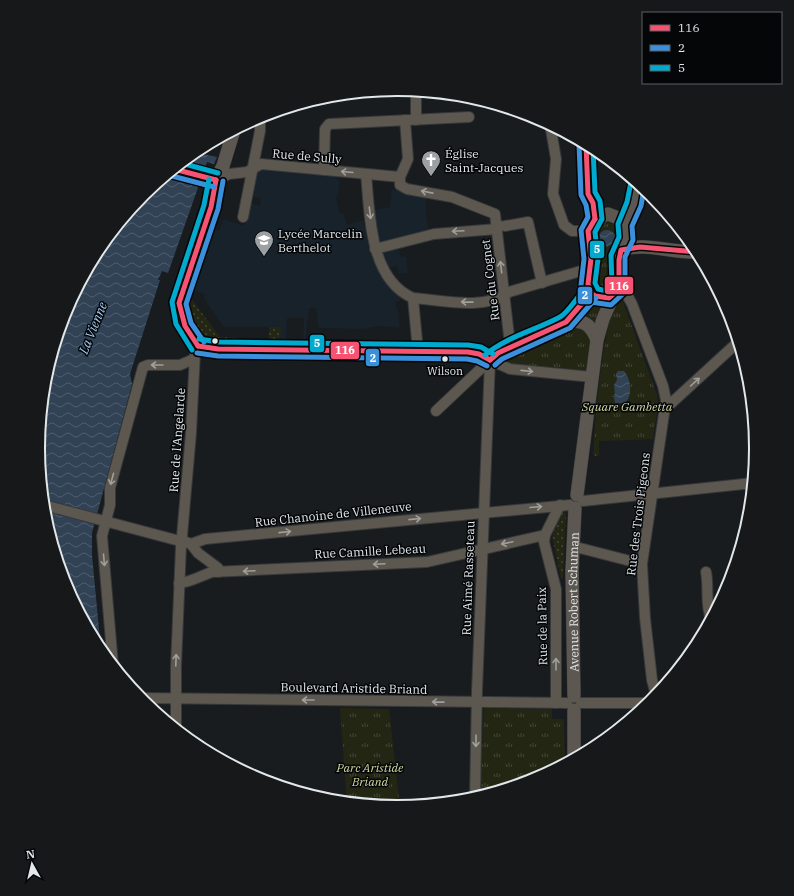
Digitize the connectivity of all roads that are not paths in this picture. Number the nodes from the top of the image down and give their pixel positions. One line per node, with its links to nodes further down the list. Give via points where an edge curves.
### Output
1 (416, 97): 4 (street)
2 (469, 117): 4 (street)
3 (405, 120): 4 (street); 10 (street, via 329,124 325,129); 13 (street, via 408,159)
4 (416, 120)
5 (260, 124): 9 (street)
6 (551, 131): 20 (street, via 556,159 553,194 564,225 568,230)
7 (232, 137): 14 (main road)
8 (586, 151): 17 (main road, via 588,194 593,203)
9 (251, 169): 10 (street, Rue de Sully, via 261,164); 14 (street, Rue de Sully, via 242,174 229,174); 16 (street)
10 (324, 170): 12 (street, Rue de Sully, one-way to 10)
11 (181, 171): 14 (main road)
12 (366, 174): 13 (street, Rue de Sully); 22 (street, one-way to 22)
13 (400, 177): 18 (street, Rue du Cognet, one-way to 13, via 495,214 452,197 407,188 400,185)
14 (216, 180): 34 (main road, via 212,207 180,303 184,327)
15 (637, 190): 19 (main road)
16 (243, 217)
17 (595, 219): 19 (main road, via 608,214 621,220); 20 (main road)
18 (500, 227): 22 (street, one-way to 22, via 434,234); 26 (street, via 528,222); 29 (street, Rue du Cognet, one-way to 18)
19 (626, 228): 21 (main road); 23 (main road, via 626,238)
20 (588, 231): 25 (main road, Avenue Robert Schuman)
21 (644, 246): 23 (main road); 24 (main road, via 665,251)
22 (375, 249): 30 (street, via 377,257 395,284 404,294)
23 (620, 250): 27 (main road, via 617,262 620,279)
24 (690, 252)
25 (591, 268): 26 (street); 28 (main road, Avenue Robert Schuman, via 588,284)
26 (542, 282): 29 (street, via 509,292)
27 (616, 293): 28 (main road, via 604,299); 31 (main road, Avenue Robert Schuman); 41 (street, via 627,295 632,304 663,386)
28 (595, 295): 31 (main road, Avenue Robert Schuman); 32 (main road, via 584,299)
29 (505, 296): 30 (street, one-way to 30, via 470,303); 36 (street, Rue du Cognet, via 509,336)
30 (413, 298): 37 (street)
31 (603, 319): 33 (main road, Avenue Robert Schuman)
32 (566, 322): 33 (main road, via 586,323 592,328); 36 (main road)
33 (597, 340): 40 (main road, Avenue Robert Schuman)
34 (198, 346): 37 (main road, via 225,349); 38 (street, Rue de l'Angelarde)
35 (734, 346): 41 (street, one-way to 35)
36 (513, 347): 39 (main road, via 498,353)
37 (418, 351): 39 (main road, via 468,352)
38 (194, 359): 48 (street, one-way to 48, via 180,365 143,367 110,488 110,505); 50 (street, Rue de l'Angelarde)
39 (490, 360): 40 (street, one-way to 40, via 510,369); 42 (street); 47 (street, Rue Aimé Rasseteau)
40 (592, 377): 45 (main road, Avenue Robert Schuman)
41 (666, 408): 44 (street, Rue des Trois Pigeons)
42 (436, 411)
43 (747, 484): 44 (street, Rue Chanoine de Villeneuve)
44 (652, 493): 45 (street, Rue Chanoine de Villeneuve); 53 (street, Rue des Trois Pigeons)
45 (573, 503): 47 (street, Rue Chanoine de Villeneuve, one-way to 45); 49 (street); 51 (main road, Avenue Robert Schuman)
46 (50, 507): 48 (street)
47 (484, 512): 50 (street, Rue Chanoine de Villeneuve, one-way to 47); 52 (street, Rue Aimé Rasseteau)
48 (101, 520): 50 (street); 58 (street, one-way to 58)
49 (545, 535): 52 (street, Rue Camille Lebeau, one-way to 52); 64 (street, Rue de la Paix, one-way to 49, via 556,589 544,542)
50 (183, 542): 54 (street, via 218,568); 56 (street, Rue de l'Angelarde)
51 (572, 546): 53 (street); 64 (main road, Avenue Robert Schuman)
52 (482, 549): 54 (street, Rue Camille Lebeau, one-way to 54, via 427,562); 63 (street, Rue Aimé Rasseteau)
53 (642, 564): 59 (street, Rue des Trois Pigeons, via 644,612)
54 (215, 572): 56 (street, via 192,582)
55 (706, 572): 57 (street, via 709,585)
56 (179, 583): 61 (street, Rue de l'Angelarde, one-way to 56)
57 (708, 612)
58 (112, 654)
59 (653, 690)
60 (149, 698): 61 (street, Boulevard Aristide Briand)
61 (175, 699): 63 (street, Boulevard Aristide Briand, one-way to 61); 65 (street, Rue de l'Angelarde)
62 (644, 699): 64 (street, Boulevard Aristide Briand)
63 (477, 702): 64 (street, Boulevard Aristide Briand); 67 (street, Rue Aimé Rasseteau, one-way to 67)
64 (570, 703): 66 (main road, Avenue Robert Schuman)
65 (176, 721)
66 (574, 753)
67 (475, 791)

